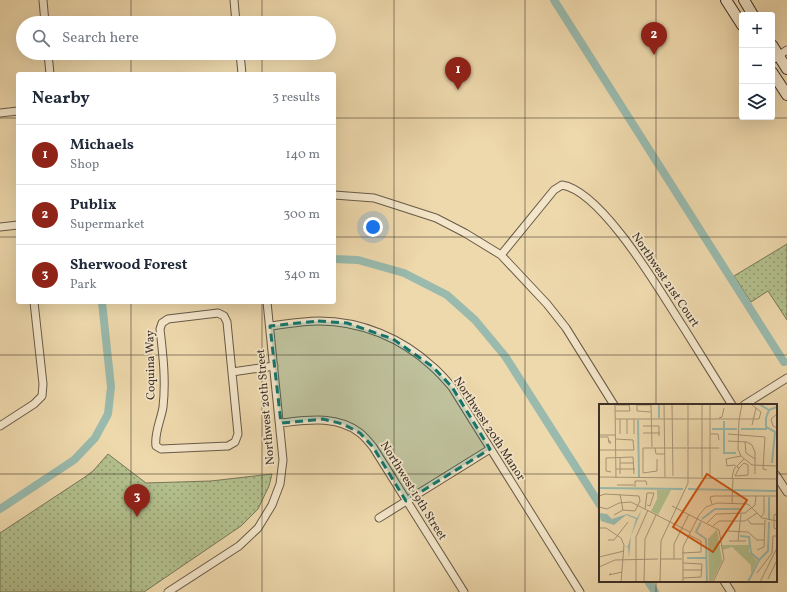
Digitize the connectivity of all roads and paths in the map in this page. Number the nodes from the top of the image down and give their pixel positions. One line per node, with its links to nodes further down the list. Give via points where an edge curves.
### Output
1 (43, 0): 6 (street)
2 (234, 0): 7 (street)
3 (726, 0): 8 (main road)
4 (744, 0): 5 (main road)
5 (751, 12)
6 (44, 16)
7 (235, 16)
8 (739, 20)
9 (779, 55): 12 (main road)
10 (49, 60): 13 (street)
11 (241, 60): 14 (street)
12 (787, 69)
13 (50, 72)
14 (242, 72)
15 (775, 77): 16 (main road)
16 (787, 95)
17 (16, 111): 18 (street)
18 (0, 113)
19 (336, 195): 22 (street, via 374,198 436,218)
20 (16, 225): 21 (street)
21 (0, 227)
22 (501, 255): 29 (street, via 561,322); 30 (street, Northwest 21st Court, via 554,190 562,185 570,186 605,216 637,254)
23 (34, 304): 33 (street, via 43,384 42,396)
24 (267, 304): 25 (street, Northwest 20th Street)
25 (270, 326): 26 (street, Northwest 20th Street); 34 (street, Northwest 20th Manor, via 318,321 347,323 393,338 433,367 452,387)
26 (274, 366): 27 (street); 32 (street, Northwest 20th Street)
27 (232, 372): 27 (street, Coquina Way, via 227,322 224,316 218,313 162,323 160,329 164,379 163,407 155,440 156,446 161,449 228,446 235,442 238,434)
28 (787, 378): 31 (street)
29 (613, 404)
30 (731, 404)
31 (746, 404)
32 (280, 422): 37 (street, Northwest 19th Street, via 323,419 343,424 360,433 373,447); 40 (street, Northwest 20th Street, via 284,460 280,484 272,505 258,528 239,546)
33 (0, 426)
34 (490, 449): 37 (street); 42 (street, Northwest 20th Manor)
35 (777, 477): 36 (street)
36 (787, 492)
37 (406, 501): 38 (street); 41 (street, Northwest 19th Street)
38 (379, 518)
39 (725, 582): 43 (street)
40 (168, 592)
41 (464, 592)
42 (580, 592)
43 (731, 592)

